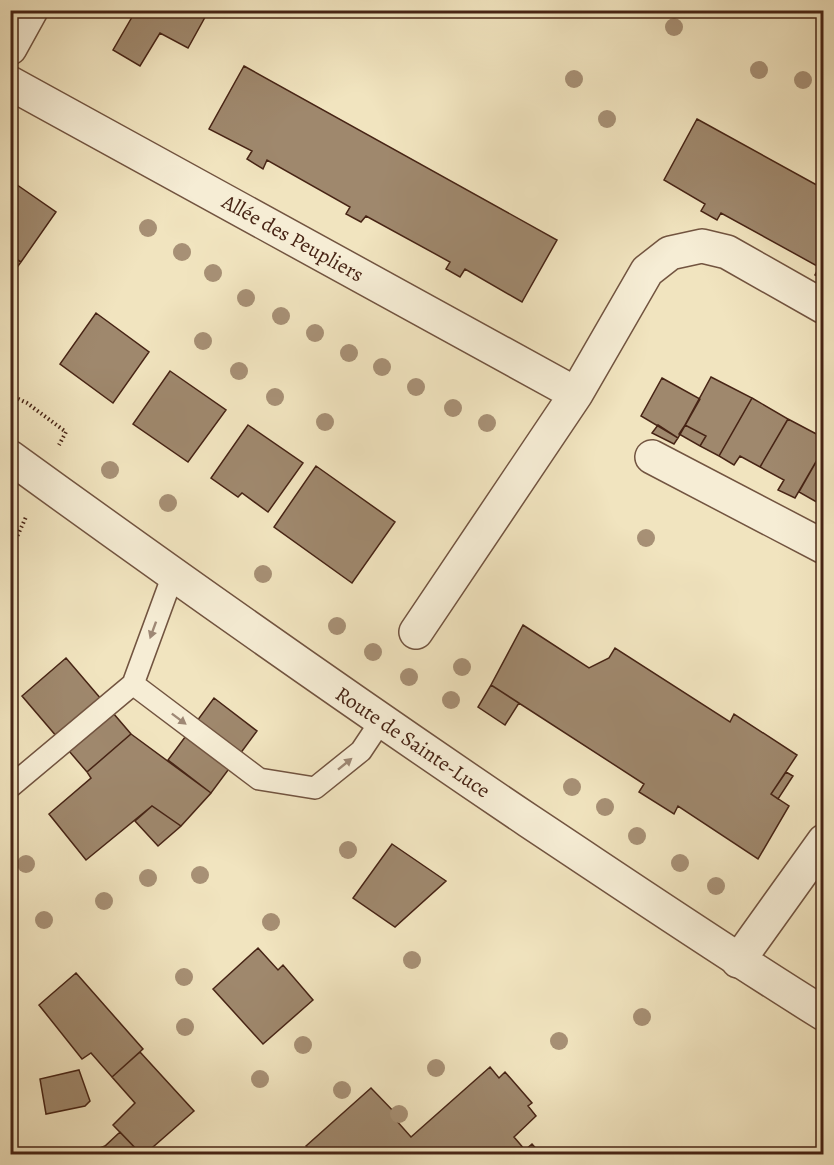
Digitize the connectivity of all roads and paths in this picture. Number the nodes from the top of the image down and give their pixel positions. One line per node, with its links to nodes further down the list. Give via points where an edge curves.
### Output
1 (31, 10): 2 (street)
2 (10, 48)
3 (10, 83): 5 (street, Allée des Peupliers)
4 (824, 307): 5 (street, via 727,252 702,246 670,253 647,271)
5 (576, 394): 10 (street)
6 (10, 457): 9 (street, Route de Sainte-Luce)
7 (652, 457): 8 (street)
8 (824, 547)
9 (173, 575): 11 (lane, one-way to 11); 12 (street, Route de Sainte-Luce)
10 (416, 632)
11 (133, 684): 12 (lane, one-way to 12, via 259,779 315,788 361,752); 13 (lane)
12 (381, 721): 15 (street, Route de Sainte-Luce)
13 (10, 787)
14 (824, 842): 15 (street)
15 (738, 961): 16 (street, Route de Sainte-Luce)
16 (824, 1014)
17 (707, 1155): 18 (path, via 783,1151)
18 (795, 1155)

